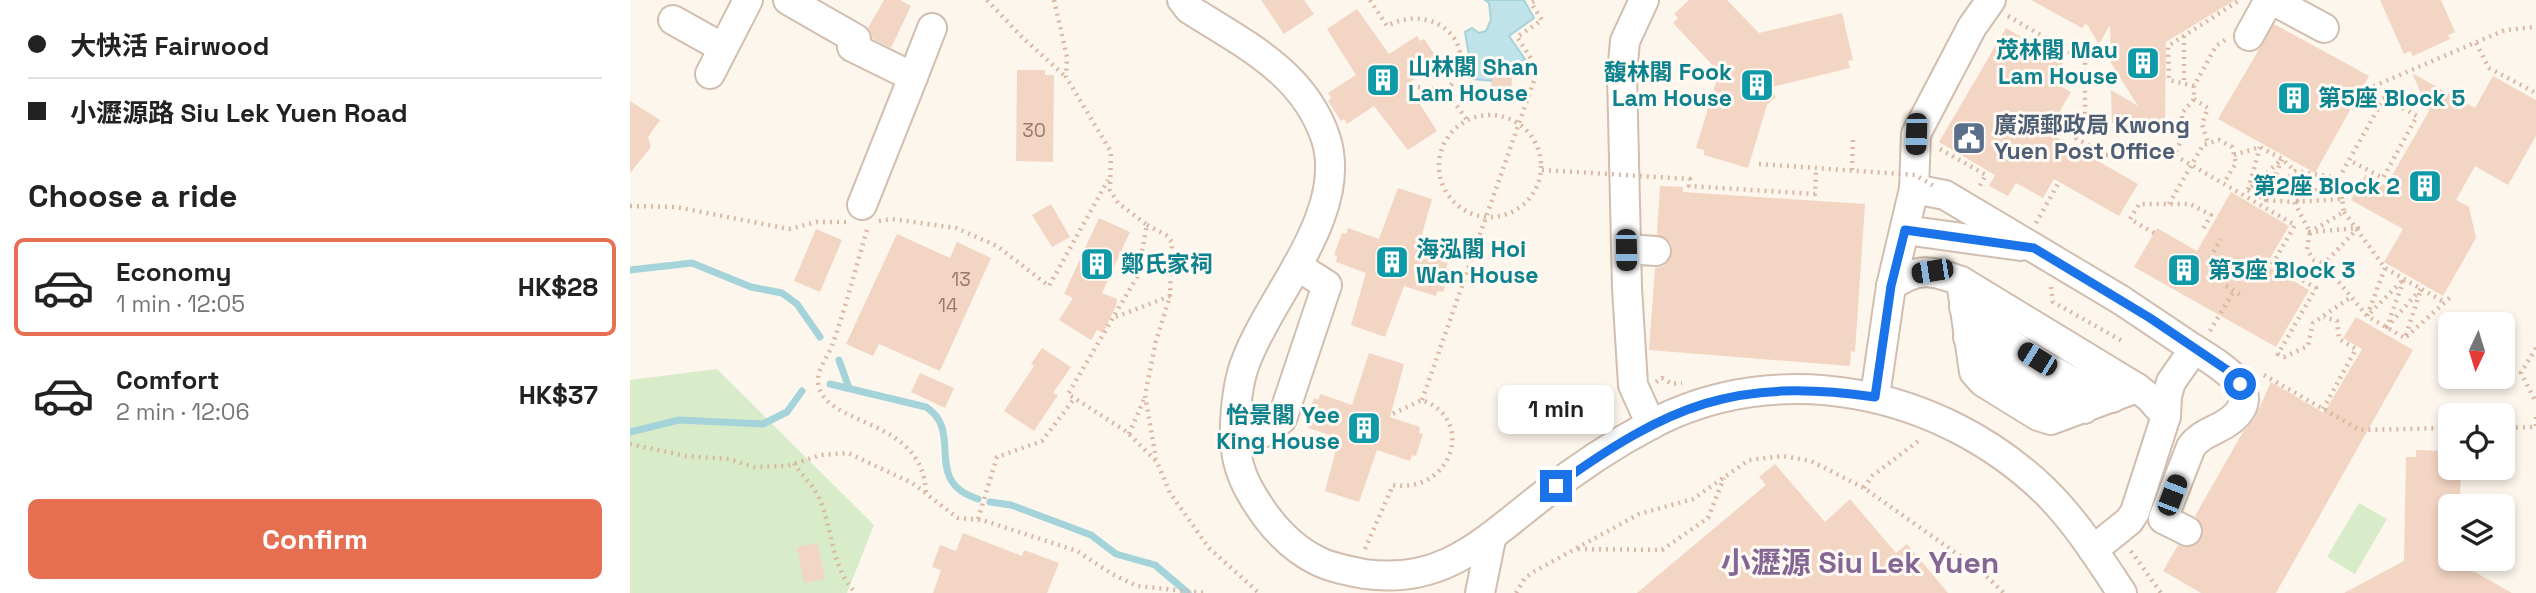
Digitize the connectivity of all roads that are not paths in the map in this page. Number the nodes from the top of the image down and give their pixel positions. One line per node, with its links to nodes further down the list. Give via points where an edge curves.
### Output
1 (747, 0): 11 (street)
2 (788, 0): 13 (street, via 856,39 852,47)
3 (1182, 0): 19 (street, via 1285,73 1317,118 1330,157 1330,179)
4 (1644, 0): 17 (street, via 1625,41 1622,61)
5 (2255, 0): 9 (street); 10 (street)
6 (1998, 7): 14 (street, via 1972,27 1916,134)
7 (673, 20): 11 (street)
8 (932, 28): 13 (street)
9 (2324, 28)
10 (2239, 35)
11 (723, 48): 12 (street)
12 (710, 74)
13 (913, 77): 15 (street)
14 (1915, 204): 16 (street); 16 (street, via 1945,195 1996,226); 20 (street)
15 (865, 214)
16 (2034, 238): 22 (street, bridge, via 2120,300)
17 (1626, 250): 18 (street); 26 (street, via 1640,288 1633,385)
18 (1656, 251)
19 (1297, 266): 27 (street, via 1245,363); 27 (street, via 1327,285 1282,419 1262,433)
20 (1891, 286): 21 (street, via 1907,275 1932,271); 24 (street)
21 (1962, 294): 23 (street, via 1993,331 2081,387); 23 (street, via 1968,337 2047,393 2084,409)
22 (2199, 345): 25 (street, via 2171,382); 28 (street, via 2233,374 2242,396 2233,419 2199,437 2191,447 2162,519)
23 (2124, 393): 25 (street, via 2150,397)
24 (1875, 397): 26 (street, via 1811,389 1746,393 1711,400); 30 (street, via 1917,410 1984,443 2046,492)
25 (2166, 416): 30 (street, via 2134,512)
26 (1651, 425): 29 (street, via 1542,496)
27 (1235, 438): 31 (street, via 1238,466 1247,486 1284,536 1320,563)
28 (2187, 531)
29 (1490, 539): 31 (street, via 1440,567); 32 (street)
30 (2093, 550): 33 (street)
31 (1372, 584)
32 (1480, 593)
33 (2122, 593)

